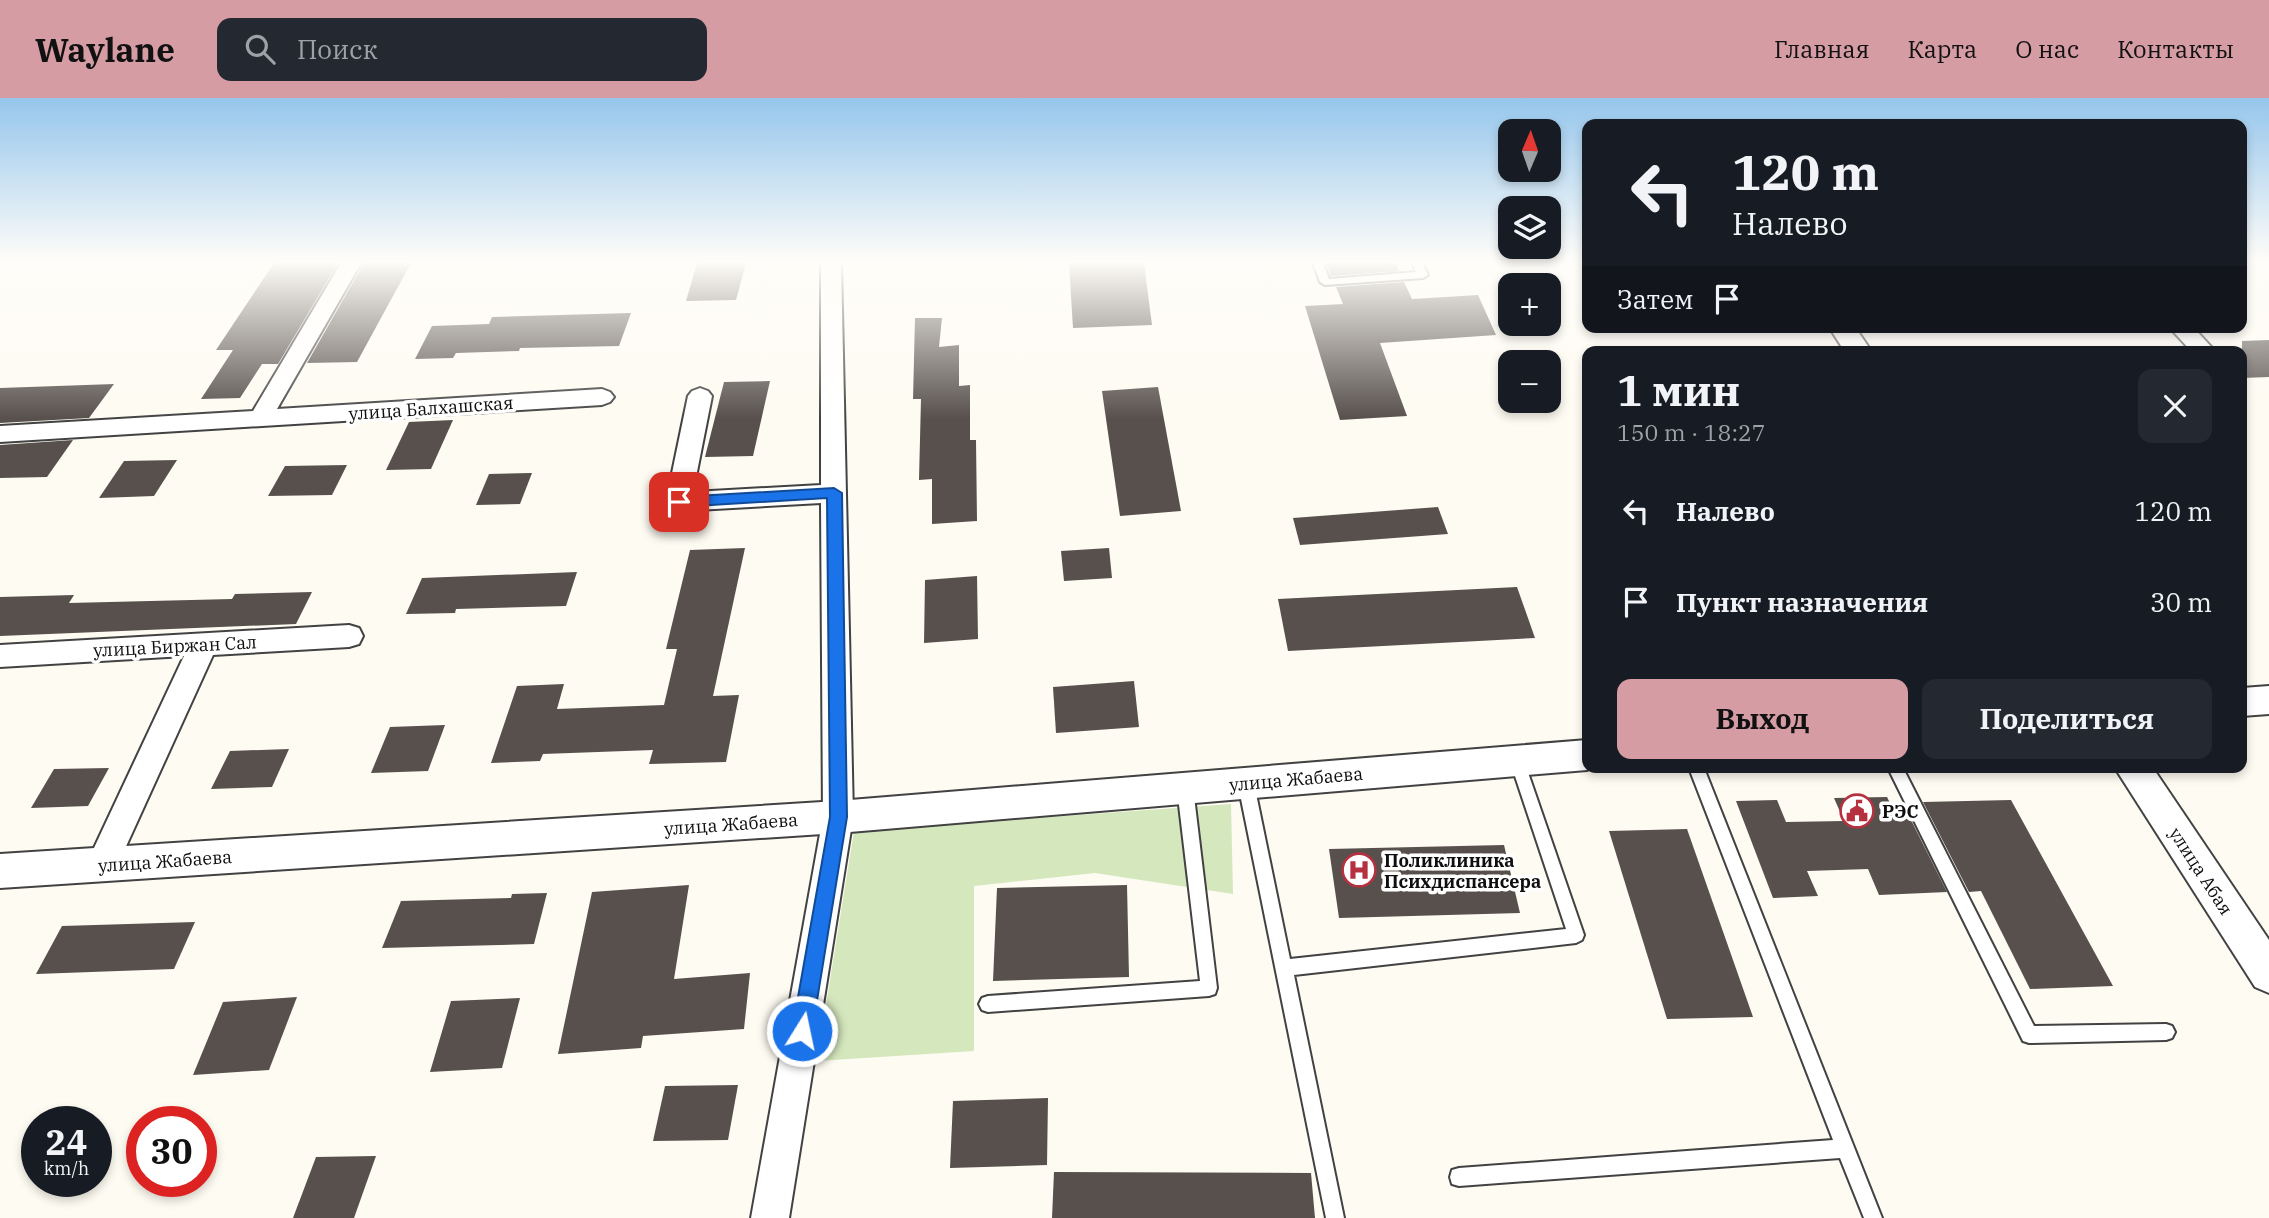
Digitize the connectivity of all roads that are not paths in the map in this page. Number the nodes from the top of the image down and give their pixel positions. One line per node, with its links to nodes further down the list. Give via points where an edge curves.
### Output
1 (320, 315): 7 (street)
2 (832, 315): 9 (street)
3 (2186, 333): 4 (street)
4 (2199, 346)
5 (700, 396): 9 (street, via 679,502)
6 (601, 397): 7 (street, улица Балхашская)
7 (260, 418): 8 (street, улица Балхашская)
8 (0, 434)
9 (834, 493): 22 (street)
10 (349, 636): 11 (street, улица Биржан Сал)
11 (203, 645): 12 (street, улица Биржан Сал); 23 (street)
12 (0, 656)
13 (2269, 700): 14 (street)
14 (2247, 702)
15 (1582, 755): 16 (street, улица Жабаева)
16 (1517, 761): 20 (street, улица Жабаева); 25 (lane, via 1576,935)
17 (1698, 773): 29 (lane)
18 (1898, 773): 28 (lane, via 2029,1035)
19 (2136, 773): 26 (street, улица Абая)
20 (1246, 783): 21 (street, улица Жабаева); 25 (lane)
21 (1185, 788): 22 (street, улица Жабаева); 27 (lane, via 1209,988)
22 (838, 817): 23 (street, улица Жабаева); 31 (street)
23 (102, 865): 24 (street, улица Жабаева)
24 (0, 872)
25 (1284, 968): 32 (lane)
26 (2269, 974)
27 (988, 1004)
28 (2166, 1032)
29 (1845, 1148): 30 (lane); 33 (lane)
30 (1459, 1177)
31 (770, 1218)
32 (1335, 1218)
33 (1872, 1218)

